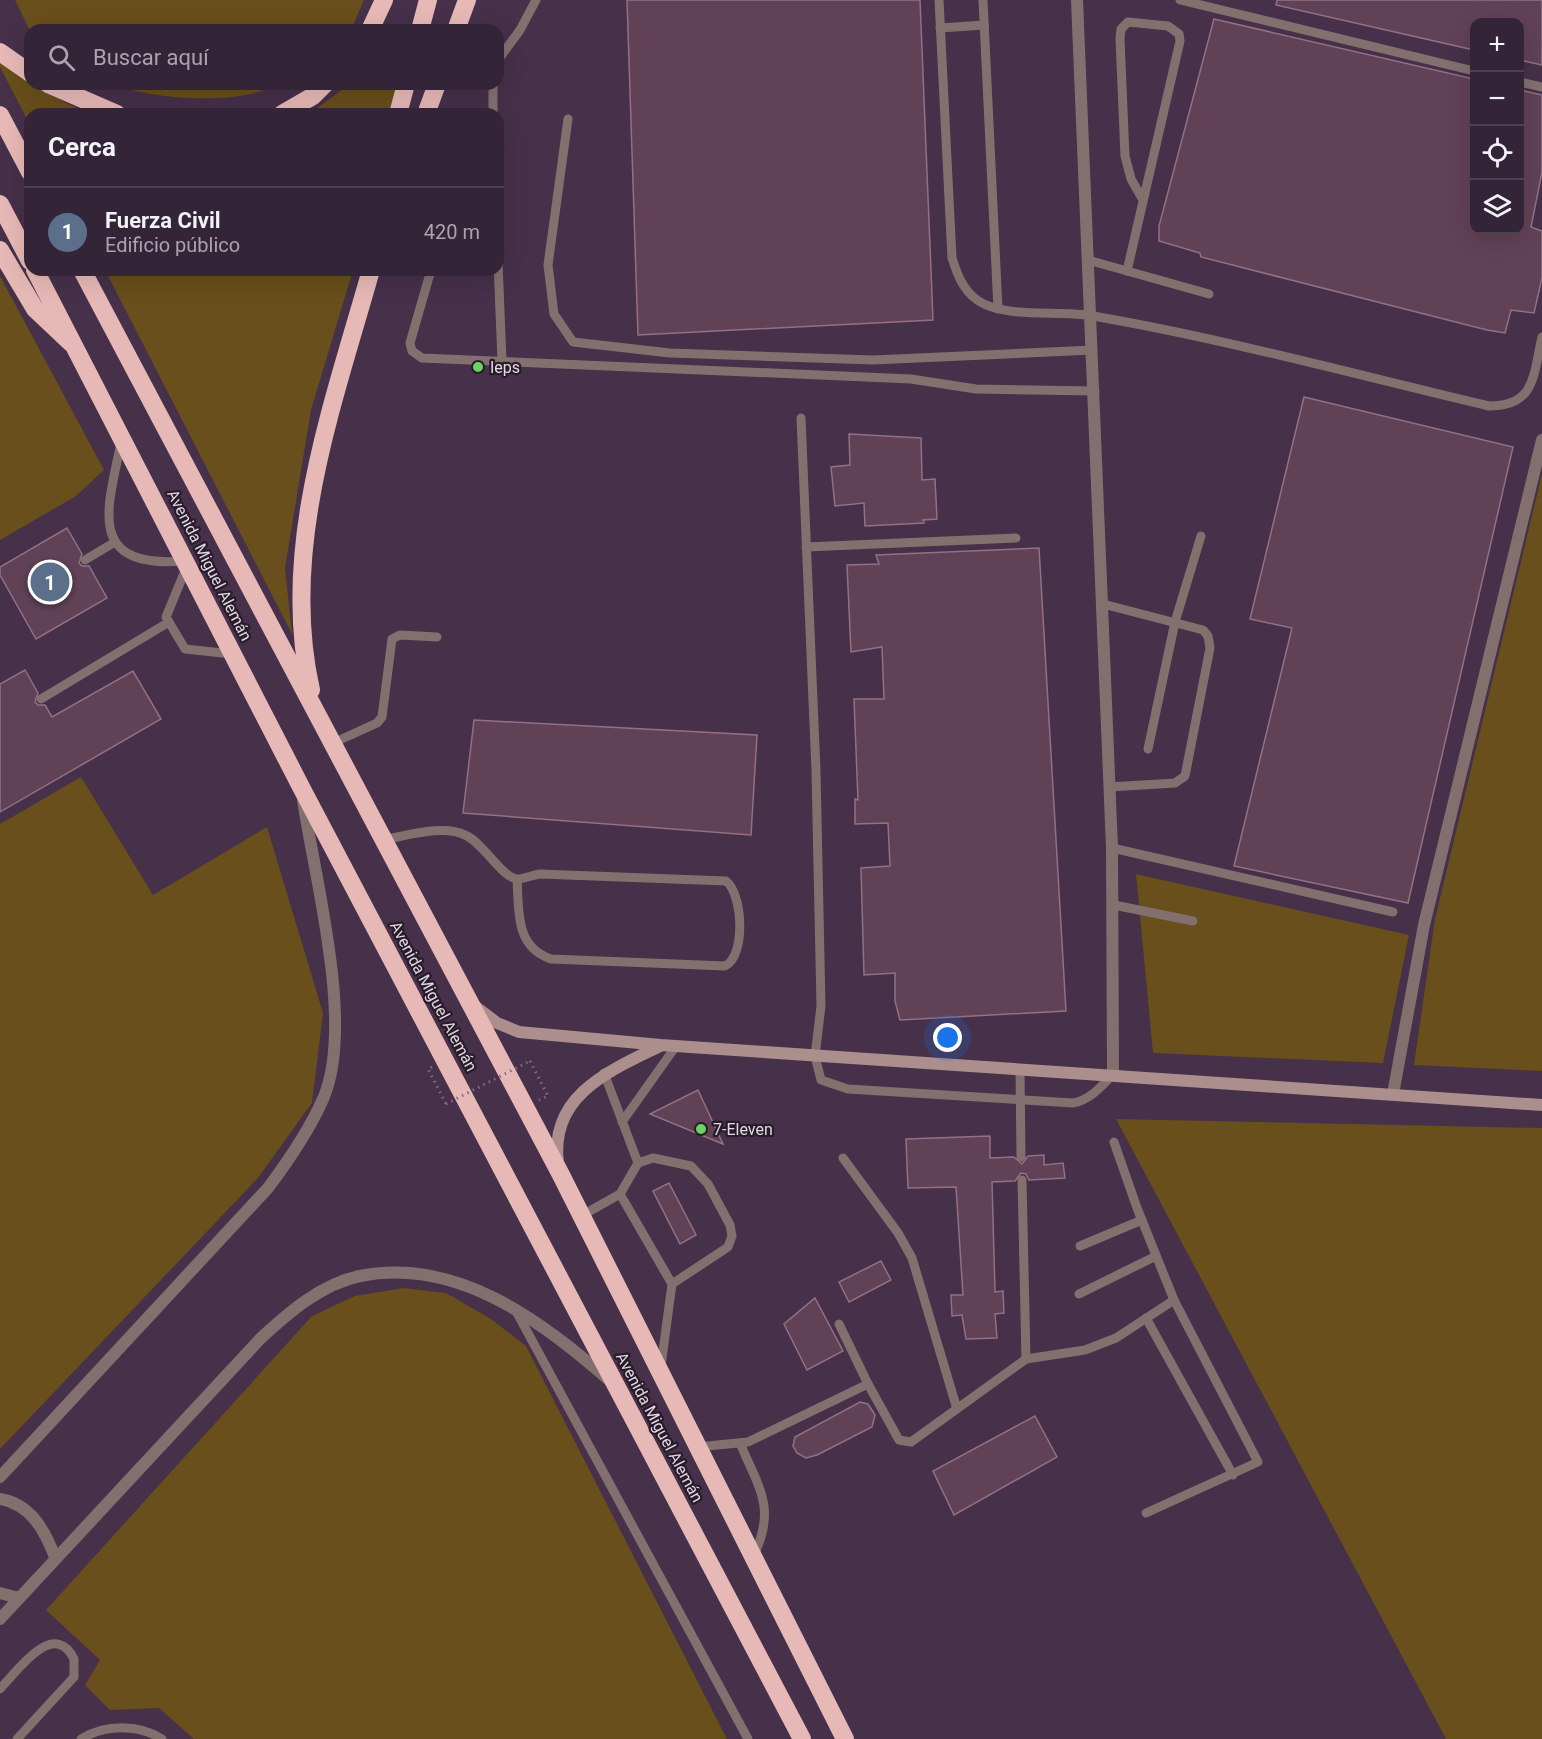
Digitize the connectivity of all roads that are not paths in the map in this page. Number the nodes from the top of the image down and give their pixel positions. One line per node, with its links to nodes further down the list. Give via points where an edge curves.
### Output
1 (384, 0): 9 (highway)
2 (428, 0): 10 (highway)
3 (467, 0): 11 (highway)
4 (536, 0): 15 (lane)
5 (939, 0): 13 (lane)
6 (983, 0): 12 (lane)
7 (1077, 0): 39 (street)
8 (1180, 0): 17 (lane)
9 (373, 24)
10 (422, 24)
11 (458, 24)
12 (984, 25): 13 (lane); 47 (lane)
13 (940, 28): 47 (lane, via 952,258 966,290 976,300)
14 (0, 52): 16 (highway)
15 (504, 52)
16 (24, 69)
17 (1470, 70)
18 (1524, 83): 19 (lane)
19 (1542, 87)
20 (62, 90): 26 (highway)
21 (319, 90): 27 (highway)
22 (404, 90): 28 (highway)
23 (434, 90): 29 (highway)
24 (493, 90): 25 (lane)
25 (492, 103): 30 (lane); 31 (lane)
26 (103, 108)
27 (292, 108)
28 (400, 108)
29 (428, 108)
30 (490, 108)
31 (492, 108)
32 (0, 115): 34 (highway)
33 (568, 119): 51 (lane, via 548,265 554,314 573,342 670,353 873,360)
34 (24, 161)
35 (1143, 200): 35 (lane, via 1131,179 1125,156 1120,39 1121,29 1128,22 1168,26 1179,34 1180,40); 40 (lane)
36 (0, 204): 38 (highway)
37 (0, 250): 50 (highway, via 35,309)
38 (24, 250)
39 (1088, 260): 40 (lane); 48 (street)
40 (1127, 271): 46 (lane)
41 (38, 276): 50 (highway, Avenida Miguel Alemán)
42 (85, 276): 69 (highway, Avenida Miguel Alemán)
43 (369, 276): 69 (highway, via 321,456 303,559 301,635)
44 (429, 276): 52 (lane, via 410,343 412,351 422,358)
45 (499, 276): 52 (lane)
46 (1209, 294)
47 (998, 309): 48 (lane)
48 (1091, 315): 49 (lane, via 1489,406 1519,401 1530,385); 51 (street)
49 (1542, 337)
50 (76, 346): 55 (highway, Avenida Miguel Alemán)
51 (1093, 350): 53 (street)
52 (502, 361): 53 (lane, via 910,379 976,389)
53 (1095, 391): 63 (street)
54 (801, 417): 60 (lane)
55 (122, 438): 59 (lane, via 109,497 109,529); 62 (highway, Avenida Miguel Alemán)
56 (1542, 440): 87 (street, via 1424,925)
57 (1201, 536): 65 (lane)
58 (1016, 538): 60 (lane)
59 (115, 542): 61 (lane); 62 (lane, via 150,563)
60 (806, 547): 83 (lane, via 821,1006)
61 (85, 560)
62 (187, 563): 64 (lane, via 166,617); 67 (highway, Avenida Miguel Alemán)
63 (1103, 604): 65 (lane); 73 (street)
64 (169, 622): 67 (lane, via 185,649); 68 (lane)
65 (1175, 622): 71 (lane); 73 (lane, via 1203,630 1210,648 1185,776 1175,783)
66 (436, 636): 70 (lane, via 400,635 392,639 382,717)
67 (234, 654): 72 (highway, Avenida Miguel Alemán)
68 (41, 699)
69 (316, 715): 70 (highway, Avenida Miguel Alemán)
70 (331, 744): 74 (highway, Avenida Miguel Alemán)
71 (1148, 749)
72 (302, 787): 111 (highway, Avenida Miguel Alemán); 116 (street, via 335,1007 334,1057 324,1097 298,1148 268,1188)
73 (1109, 787): 75 (street)
74 (382, 840): 76 (lane, via 458,832 489,852 503,873); 80 (highway, Avenida Miguel Alemán)
75 (1112, 848): 77 (street); 78 (lane)
76 (517, 879): 76 (lane, via 520,928 531,949 541,956 725,966 735,958 738,900 734,886 726,881 540,874)
77 (1114, 905): 79 (lane); 86 (street)
78 (1393, 912)
79 (1193, 921)
80 (461, 989): 81 (main road, via 485,1016 519,1032); 95 (highway, Avenida Miguel Alemán)
81 (661, 1046): 82 (main road); 85 (main road)
82 (676, 1046): 83 (main road); 90 (lane)
83 (815, 1056): 84 (main road); 88 (lane, via 821,1080 848,1089)
84 (1020, 1069): 86 (main road); 88 (lane)
85 (604, 1073): 90 (lane); 95 (main road, via 581,1093 565,1119 557,1145)
86 (1113, 1074): 87 (main road); 88 (lane, via 1097,1091 1080,1101)
87 (1393, 1094): 89 (main road)
88 (1020, 1100): 92 (lane)
89 (1542, 1105)
90 (622, 1122): 94 (lane)
91 (1114, 1142): 99 (lane)
92 (1021, 1157)
93 (843, 1158): 112 (lane, via 912,1258)
94 (638, 1163): 97 (lane); 102 (lane, via 653,1158 691,1166 708,1184 732,1230 728,1247)
95 (560, 1173): 98 (highway, Avenida Miguel Alemán)
96 (1022, 1180): 108 (lane)
97 (620, 1194): 98 (lane); 102 (lane)
98 (581, 1216): 109 (highway, Avenida Miguel Alemán)
99 (1142, 1220): 100 (lane); 101 (lane)
100 (1080, 1246)
101 (1156, 1256): 103 (lane); 104 (lane)
102 (672, 1284): 109 (lane)
103 (1079, 1294)
104 (1174, 1300): 106 (lane); 115 (lane, via 1258,1462)
105 (516, 1311): 111 (street, via 567,1345); 119 (street, via 462,1282 400,1271 358,1276 321,1292 290,1312 260,1339); 129 (lane)
106 (1146, 1318): 108 (lane, via 1116,1338 1085,1350); 115 (lane)
107 (839, 1324): 110 (lane)
108 (1026, 1359): 112 (lane)
109 (660, 1375): 114 (highway, Avenida Miguel Alemán)
110 (868, 1384): 112 (lane, via 904,1443); 113 (lane)
111 (615, 1385): 130 (highway, Avenida Miguel Alemán)
112 (957, 1409)
113 (740, 1443): 114 (lane); 120 (lane, via 766,1508 764,1533)
114 (697, 1447): 120 (highway, Avenida Miguel Alemán)
115 (1233, 1475): 118 (lane)
116 (0, 1477)
117 (0, 1499): 119 (street, via 30,1513 46,1533)
118 (1146, 1512)
119 (55, 1557): 122 (street)
120 (753, 1557): 125 (highway, Avenida Miguel Alemán)
121 (0, 1593): 122 (street)
122 (19, 1598): 123 (street)
123 (0, 1618)
124 (0, 1689): 126 (lane, via 34,1653 48,1644 64,1645 75,1659 74,1677)
125 (844, 1735)
126 (17, 1739)
127 (81, 1739): 128 (lane, via 126,1728 151,1731)
128 (162, 1739)
129 (748, 1739)
130 (802, 1739)

